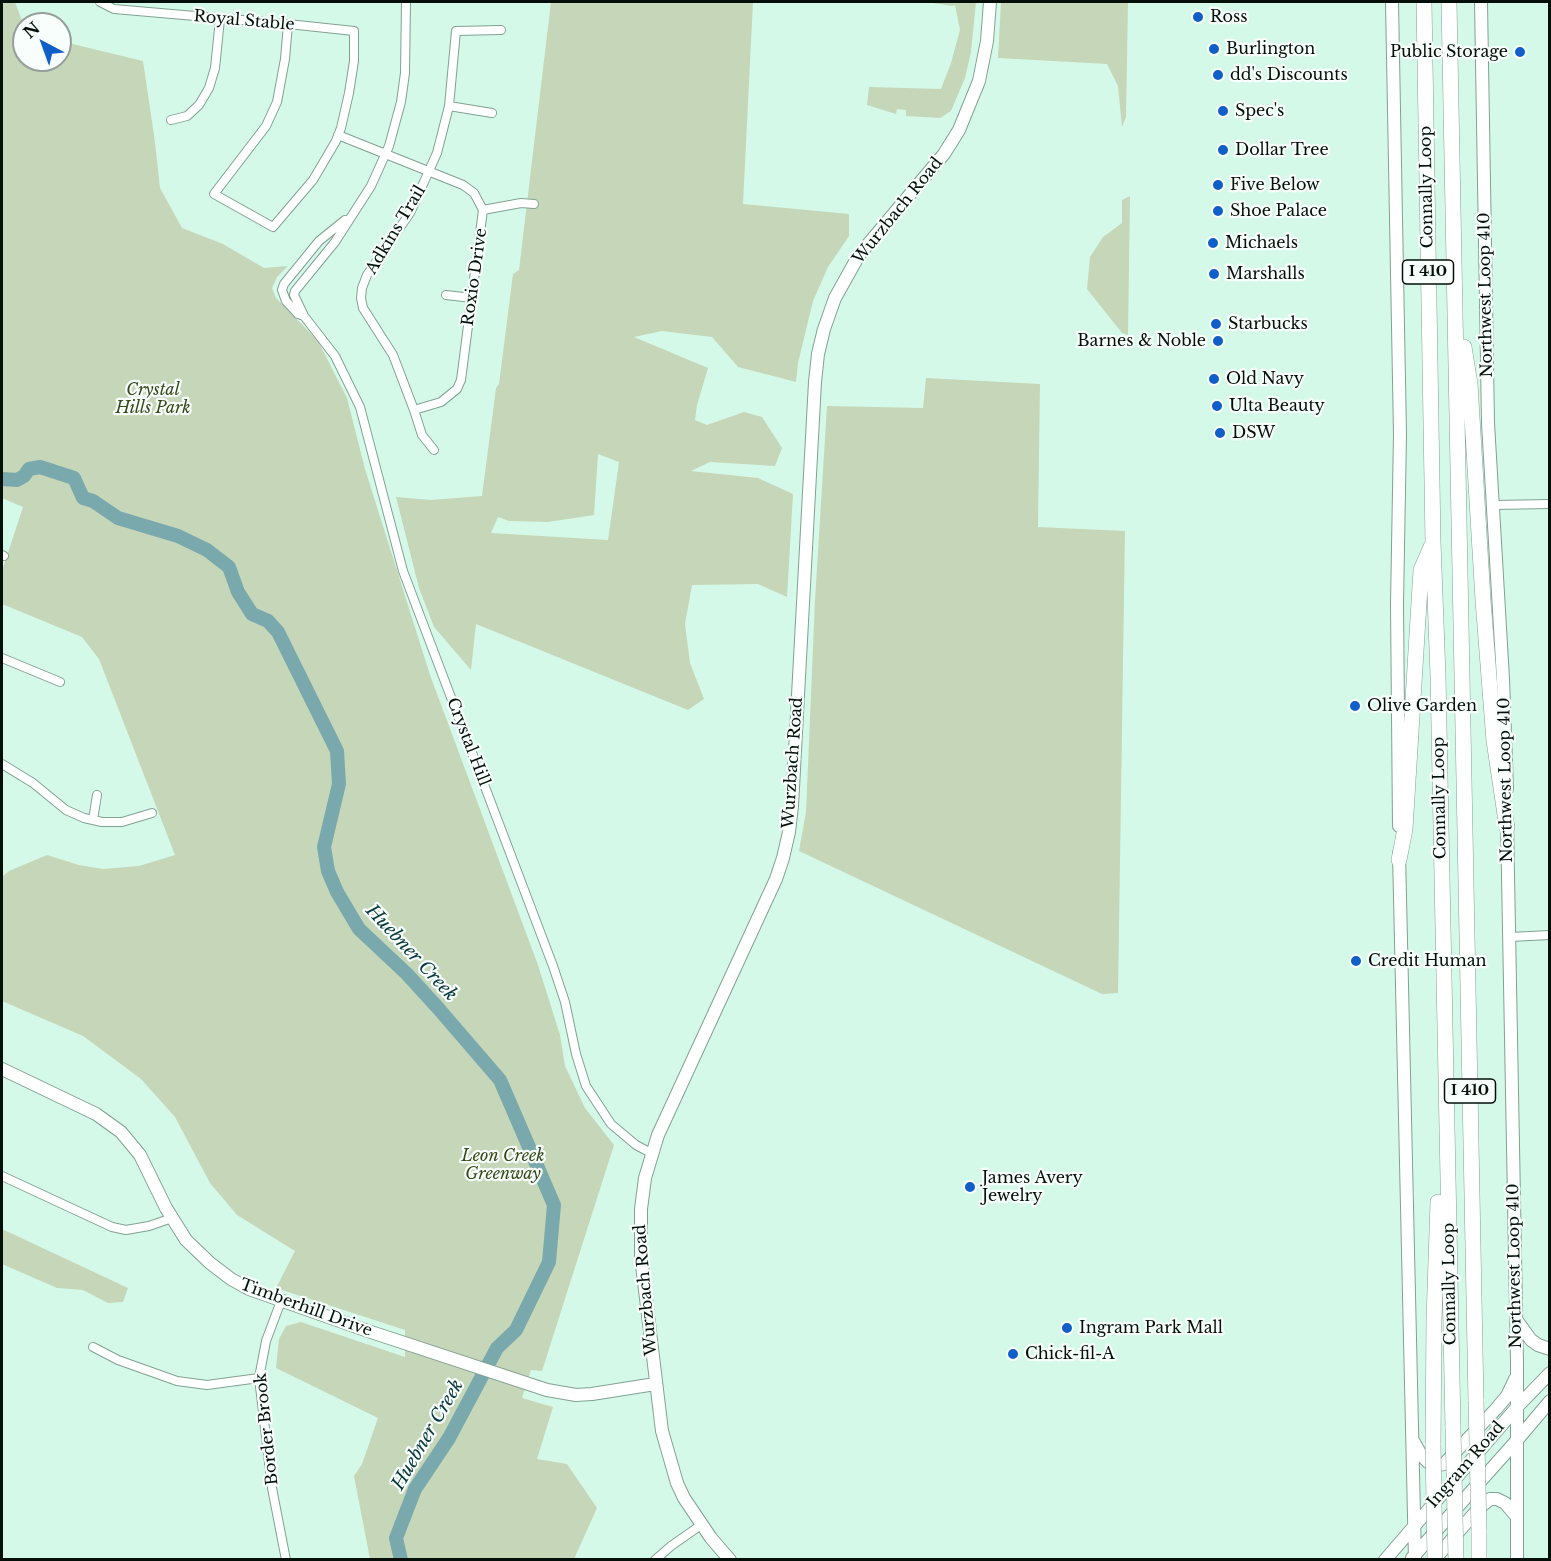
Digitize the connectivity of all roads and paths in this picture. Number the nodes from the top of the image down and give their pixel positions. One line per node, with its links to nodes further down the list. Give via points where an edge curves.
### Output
1 (100, 2): 8 (street, Royal Stable, via 114,9)
2 (406, 2): 15 (street, via 405,73)
3 (990, 2): 41 (main road, Wurzbach Road, via 979,81 959,130 944,154 859,255 835,298 824,329 815,382 789,832 776,879)
4 (1392, 2): 36 (main road, via 1400,434)
5 (1424, 2): 28 (highway, Connally Loop / I 410)
6 (1449, 2): 21 (highway, Connally Loop / I 410)
7 (1481, 2): 27 (main road, Northwest Loop 410, via 1488,423)
8 (220, 19): 9 (street, Royal Stable); 13 (street, via 209,88 187,116)
9 (288, 24): 14 (street, Royal Stable, via 354,31 352,72); 14 (street, via 282,83 267,126 214,194 273,227 313,180)
10 (501, 30): 11 (street, Adkins Trail, via 456,31)
11 (449, 106): 12 (street); 16 (street, Adkins Trail)
12 (492, 113)
13 (171, 120)
14 (338, 135): 15 (street, Roxio Drive)
15 (386, 154): 16 (street, Roxio Drive); 19 (street)
16 (430, 171): 18 (street, Roxio Drive, via 474,193); 24 (street, Adkins Trail, via 410,213 367,275 361,298 363,308 393,355)
17 (534, 204): 18 (street)
18 (483, 210): 22 (street, Roxio Drive)
19 (352, 213): 23 (street, Crystal Hill, via 335,242 295,291); 23 (street, Crystal Hill, via 319,242 286,280 282,290 286,301)
20 (446, 295): 22 (street)
21 (1455, 297): 35 (highway, via 1470,384 1494,741); 66 (highway, Connally Loop / I 410, bridge)
22 (472, 298): 24 (street, Roxio Drive, via 457,389 441,402)
23 (304, 316): 41 (street, Crystal Hill, via 335,356 360,407 403,571 553,966 586,1086 611,1124)
24 (414, 410): 25 (street, Adkins Trail, via 422,435)
25 (434, 450)
26 (1550, 504): 27 (street)
27 (1494, 505): 35 (main road, Northwest Loop 410)
28 (1433, 542): 36 (highway, via 1421,570 1405,829); 40 (highway, Connally Loop / I 410)
29 (2, 658): 30 (street)
30 (60, 681)
31 (2, 764): 34 (street, via 66,810)
32 (97, 795): 34 (street)
33 (152, 813): 34 (street, via 122,822)
34 (93, 820)
35 (1507, 828): 38 (main road, Northwest Loop 410)
36 (1399, 860): 54 (main road)
37 (1550, 935): 38 (street)
38 (1510, 937): 45 (main road, Northwest Loop 410)
39 (2, 1069): 43 (main road, Timberhill Drive, via 96,1114 121,1132 144,1161)
40 (1447, 1133): 64 (highway, bridge, via 1438,1200 1434,1320); 65 (highway, Connally Loop / I 410, bridge)
41 (651, 1153): 51 (main road, Wurzbach Road, via 640,1227)
42 (2, 1176): 43 (street, via 112,1227 126,1230)
43 (172, 1218): 44 (main road, Timberhill Drive, via 186,1240 231,1280)
44 (281, 1301): 50 (street, Border Brook, via 266,1341); 51 (main road, Timberhill Drive, via 547,1390 576,1395)
45 (1516, 1314): 47 (main road, via 1520,1327 1531,1340); 48 (main road, Northwest Loop 410)
46 (93, 1347): 50 (street, via 177,1381 207,1385)
47 (1550, 1349)
48 (1517, 1362): 53 (main road, Northwest Loop 410); 54 (main road, via 1507,1396 1444,1464 1434,1466 1425,1460)
49 (1550, 1373): 53 (main road, Ingram Road)
50 (259, 1378): 60 (street, Border Brook, via 272,1488)
51 (655, 1384): 58 (main road, Wurzbach Road, via 674,1474)
52 (1550, 1401): 55 (main road, Ingram Road)
53 (1518, 1406): 55 (main road, Northwest Loop 410); 57 (main road, Ingram Road)
54 (1412, 1436): 57 (main road)
55 (1518, 1439): 56 (main road, Northwest Loop 410); 59 (main road, Ingram Road)
56 (1517, 1517): 64 (main road, via 1502,1501 1490,1499); 67 (main road, Northwest Loop 410)
57 (1414, 1524): 59 (main road); 63 (main road, Ingram Road)
58 (701, 1525): 61 (street); 62 (main road, Wurzbach Road)
59 (1413, 1558)
60 (286, 1560)
61 (655, 1560)
62 (730, 1560)
63 (1385, 1560)
64 (1435, 1560)
65 (1456, 1560)
66 (1479, 1560)
67 (1517, 1560)

